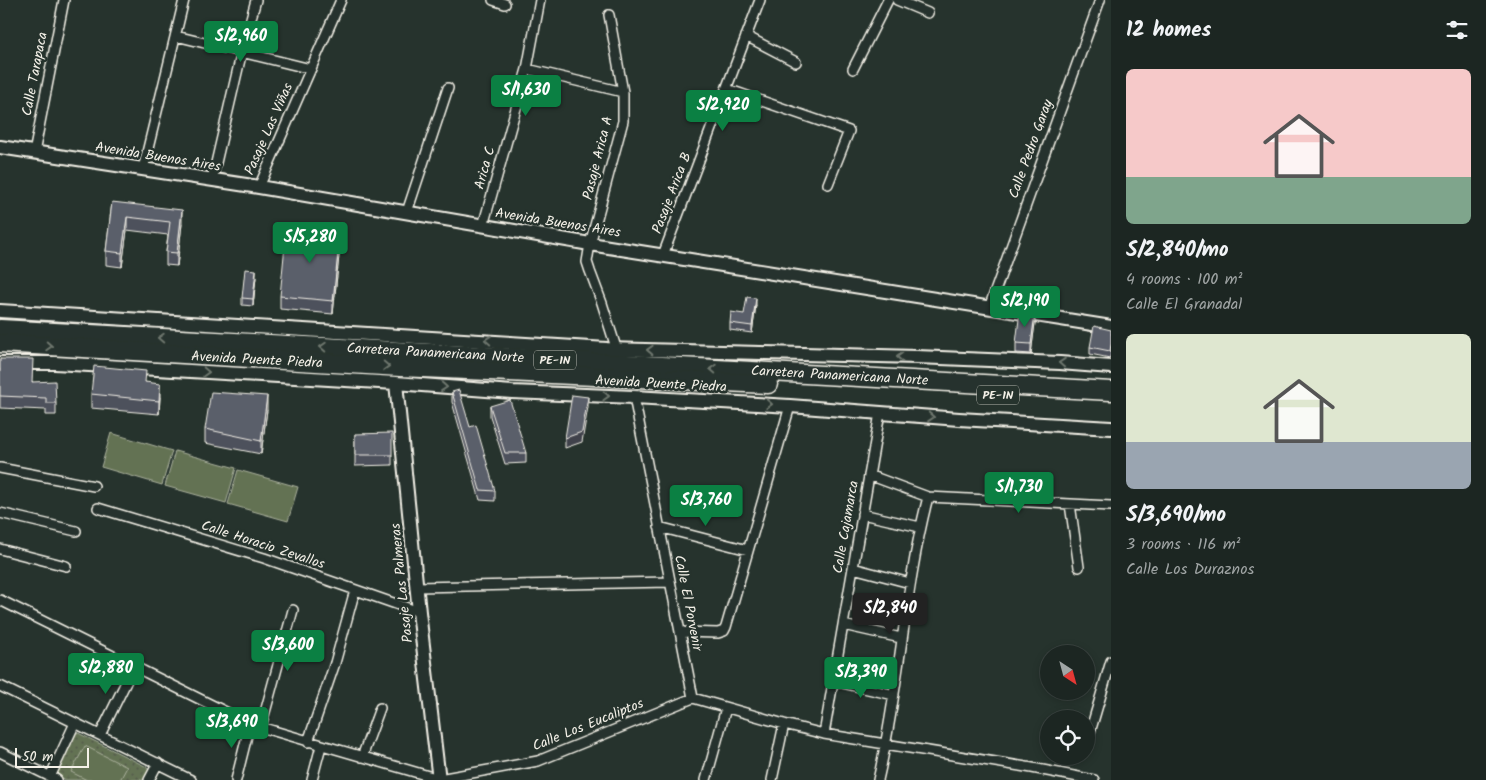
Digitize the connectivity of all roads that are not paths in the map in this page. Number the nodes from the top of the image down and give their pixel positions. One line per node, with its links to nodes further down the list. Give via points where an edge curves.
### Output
1 (64, 0): 25 (street, Calle Tarapaca)
2 (184, 0): 14 (street)
3 (256, 0): 16 (street)
4 (342, 0): 18 (street, Pasaje Las Viñas)
5 (493, 0): 11 (street)
6 (540, 0): 20 (street, Arica C)
7 (760, 0): 15 (street, Pasaje Arica B)
8 (888, 0): 19 (street)
9 (898, 0): 12 (street)
10 (1100, 0): 34 (street, Calle Pedro Garay)
11 (505, 4)
12 (928, 12)
13 (609, 15): 23 (street, Pasaje Arica A)
14 (176, 36): 16 (street); 26 (street)
15 (746, 36): 17 (street); 22 (street, Pasaje Arica B)
16 (242, 51): 18 (street); 27 (street)
17 (796, 62)
18 (311, 69): 29 (street, Pasaje Las Viñas)
19 (854, 69)
20 (527, 70): 23 (street); 31 (street, Arica C)
21 (448, 88): 30 (street)
22 (727, 89): 28 (street, via 849,130); 33 (street, Pasaje Arica B)
23 (623, 92): 32 (street, Pasaje Arica A, via 623,121)
24 (0, 147): 25 (main road, Avenida Buenos Aires)
25 (34, 153): 26 (main road, Avenida Buenos Aires)
26 (143, 170): 27 (main road, Avenida Buenos Aires)
27 (212, 180): 29 (main road, Avenida Buenos Aires)
28 (828, 184)
29 (259, 187): 30 (main road, Avenida Buenos Aires)
30 (407, 212): 31 (main road, Avenida Buenos Aires)
31 (483, 226): 32 (main road, Avenida Buenos Aires)
32 (590, 244): 33 (main road, Avenida Buenos Aires); 39 (street, Pasaje Arica A, via 587,262)
33 (662, 255): 34 (main road, Avenida Buenos Aires)
34 (989, 308): 36 (main road, Avenida Buenos Aires)
35 (0, 311): 39 (main road, one-way to 35)
36 (1111, 327)
37 (0, 329): 39 (highway, Carretera Panamericana Norte / PE-1N, one-way to 37)
38 (0, 343): 45 (highway, Carretera Panamericana Norte / PE-1N, one-way to 45, via 400,367)
39 (618, 356): 41 (main road, one-way to 39, via 917,357); 43 (highway, Carretera Panamericana Norte / PE-1N, one-way to 39)
40 (0, 363): 42 (main road, Avenida Puente Piedra, one-way to 42)
41 (1111, 367)
42 (396, 383): 44 (main road, Avenida Puente Piedra, one-way to 44); 68 (main road, Pasaje Las Palmeras)
43 (1111, 390)
44 (634, 397): 46 (main road, Avenida Puente Piedra, one-way to 46); 59 (street, Calle El Porvenir)
45 (1111, 401)
46 (790, 406): 47 (main road, Avenida Puente Piedra); 62 (street)
47 (880, 413): 48 (main road, Avenida Puente Piedra, one-way to 48); 50 (street, Calle Cajamarca)
48 (1111, 428)
49 (0, 468): 51 (street)
50 (869, 474): 52 (street); 57 (street, Calle Cajamarca)
51 (94, 486)
52 (928, 497): 53 (street); 58 (street)
53 (1070, 504): 54 (street); 64 (street)
54 (1111, 506)
55 (98, 508): 69 (street, Calle Horacio Zevallos, via 264,558)
56 (0, 513): 60 (street)
57 (862, 514): 58 (street); 65 (street, Calle Cajamarca)
58 (920, 527): 67 (street)
59 (659, 528): 62 (street); 66 (street, Calle El Porvenir)
60 (76, 531)
61 (0, 549): 63 (street)
62 (748, 550): 74 (street, via 724,631)
63 (66, 566)
64 (1079, 567)
65 (853, 568): 67 (street); 73 (street, Calle Cajamarca)
66 (670, 582): 68 (street); 74 (street, Calle El Porvenir)
67 (910, 583): 75 (street)
68 (418, 588): 72 (main road, Pasaje Las Palmeras)
69 (355, 590): 72 (street, Calle Horacio Zevallos); 91 (street)
70 (0, 600): 77 (street, Calle Los Eucaliptos)
71 (293, 610): 88 (street)
72 (419, 612): 102 (main road, Pasaje Las Palmeras)
73 (843, 625): 75 (street); 78 (street, Calle Cajamarca)
74 (680, 632): 81 (street, Calle El Porvenir)
75 (902, 638): 80 (street)
76 (1111, 661): 84 (street)
77 (134, 666): 86 (street, Calle Los Eucaliptos); 90 (street)
78 (833, 681): 80 (street); 89 (street, Calle Cajamarca)
79 (0, 686): 85 (street)
80 (894, 695): 93 (street)
81 (693, 698): 83 (street); 102 (street, Calle Los Eucaliptos, via 538,761)
82 (380, 708): 95 (street)
83 (726, 708): 87 (street); 103 (street)
84 (1095, 715)
85 (75, 723): 90 (street); 97 (street)
86 (250, 724): 88 (street, Calle Los Eucaliptos); 100 (street)
87 (784, 724): 89 (street); 104 (street)
88 (261, 728): 91 (street, Calle Los Eucaliptos)
89 (824, 734): 93 (street)
90 (100, 735): 96 (street)
91 (308, 742): 92 (street, Calle Los Eucaliptos)
92 (321, 746): 95 (street, Calle Los Eucaliptos); 101 (street)
93 (886, 746): 105 (street); 106 (street)
94 (0, 752): 97 (street)
95 (362, 758): 102 (street, Calle Los Eucaliptos)
96 (158, 764): 98 (street); 99 (street)
97 (53, 778)
98 (149, 780)
99 (192, 780)
100 (236, 780)
101 (312, 780)
102 (439, 780)
103 (706, 780)
104 (772, 780)
105 (878, 780)
106 (1094, 780)

